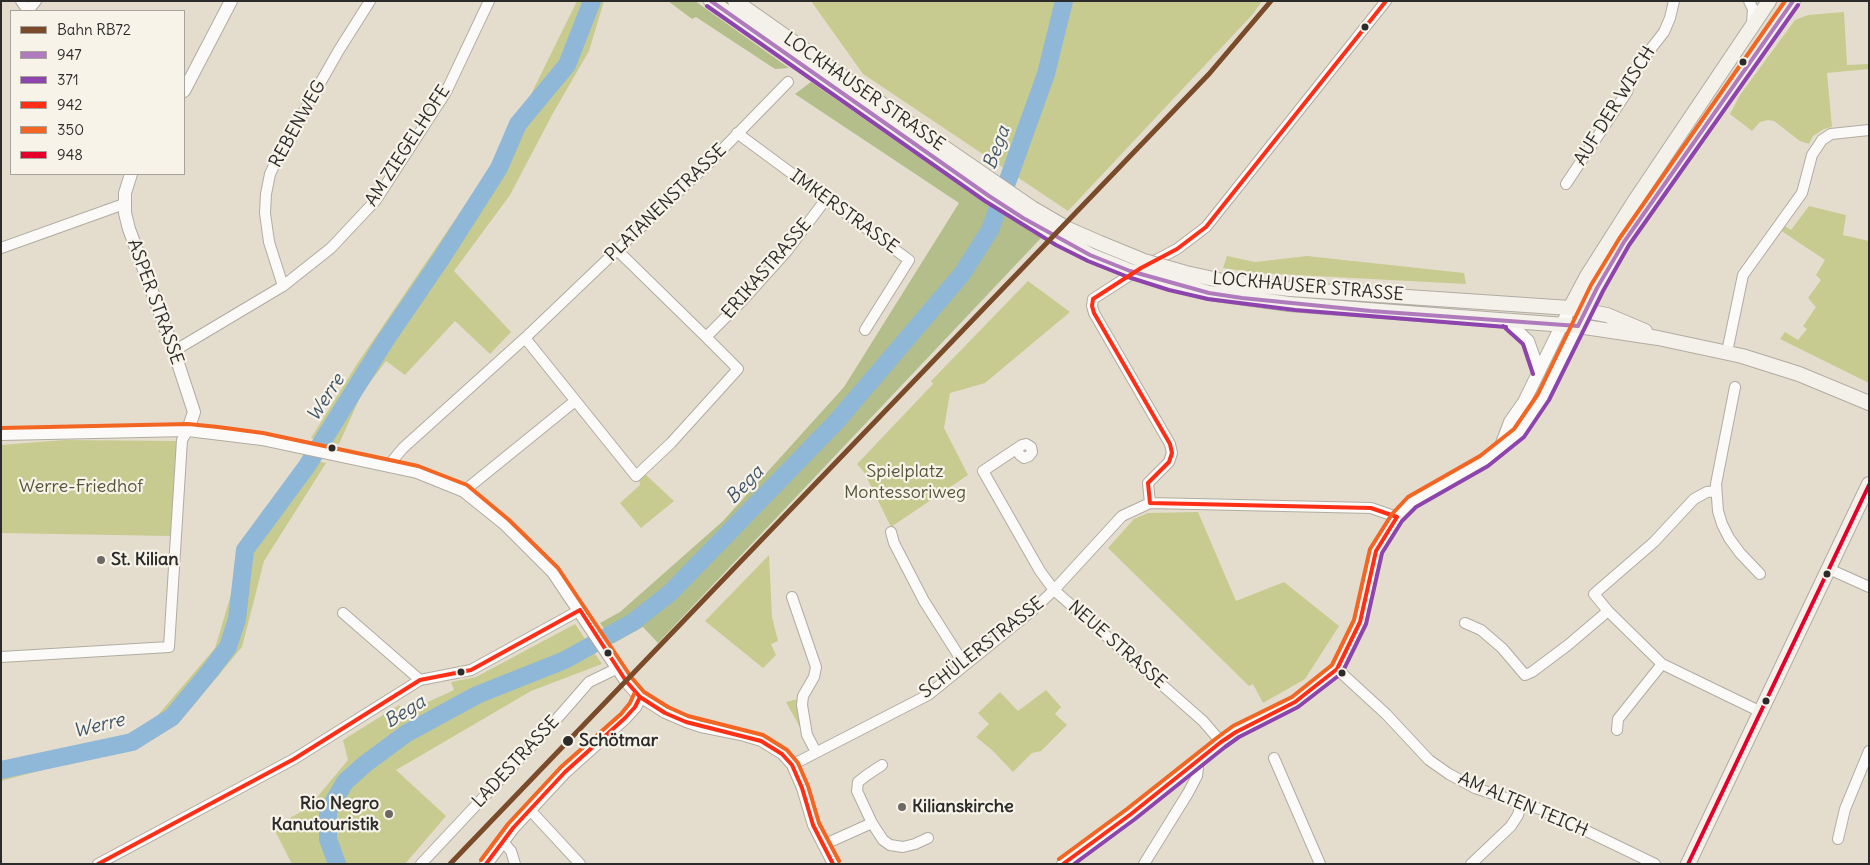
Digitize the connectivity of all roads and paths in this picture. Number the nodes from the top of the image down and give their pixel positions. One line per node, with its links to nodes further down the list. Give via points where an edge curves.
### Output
1 (231, 1): 14 (street)
2 (370, 1): 24 (street, REBENWEG, via 334,58 270,174 265,213 269,242)
3 (488, 1): 24 (street, AM ZIEGELHOFE, via 446,92 376,200 331,248)
4 (711, 1): 12 (main road, LOCKHAUSER STRASSE)
5 (735, 1): 12 (main road, LOCKHAUSER STRASSE)
6 (1386, 1): 48 (street, via 1206,227 1177,249 1093,299 1092,306 1103,330 1170,444 1169,462 1148,483)
7 (1674, 1): 19 (street, AUF DER WISCH, via 1664,32 1632,73 1627,92)
8 (1749, 1): 11 (street, via 1753,9)
9 (1769, 1): 11 (main road)
10 (1793, 1): 26 (main road, via 1624,242)
11 (1752, 27): 25 (main road, via 1634,202)
12 (796, 53): 17 (main road, LOCKHAUSER STRASSE)
13 (788, 82): 16 (street, PLATANENSTRASSE)
14 (185, 89)
15 (1869, 130): 35 (street, via 1831,134 1822,140 1812,155 1802,193 1743,275)
16 (737, 133): 20 (street, IMKERSTRASSE); 23 (street, PLATANENSTRASSE)
17 (912, 134): 25 (main road, LOCKHAUSER STRASSE, bridge, via 1068,229 1144,261 1186,273 1232,283 1290,289); 27 (main road, LOCKHAUSER STRASSE, bridge, via 1016,214 1059,240 1130,271 1242,298)
18 (129, 175): 21 (street, ASPER STRASSE)
19 (1566, 184)
20 (826, 199): 30 (street, IMKERSTRASSE, via 909,260); 31 (street, ERIKASTRASSE, via 786,251)
21 (124, 204): 22 (street); 34 (street, ASPER STRASSE, via 129,229)
22 (1, 248)
23 (617, 250): 31 (street); 32 (street, PLATANENSTRASSE)
24 (283, 286): 34 (street, AM ZIEGELHOFE)
25 (1570, 308): 26 (main road, LOCKHAUSER STRASSE); 28 (street)
26 (1586, 310): 29 (street); 33 (main road, LOCKHAUSER STRASSE, via 1621,320)
27 (1507, 321): 28 (main road, LOCKHAUSER STRASSE); 36 (street, via 1528,341)
28 (1561, 325): 29 (main road, LOCKHAUSER STRASSE); 36 (street)
29 (1578, 326): 33 (main road, LOCKHAUSER STRASSE); 42 (street, via 1530,418 1519,433)
30 (866, 330)
31 (706, 337): 38 (street, via 738,368 671,444 636,476)
32 (525, 338): 38 (street); 44 (street, PLATANENSTRASSE, via 403,448)
33 (1658, 338): 35 (main road)
34 (174, 351): 40 (street, ASPER STRASSE, via 194,412)
35 (1727, 352): 39 (main road, via 1800,374)
36 (1539, 372): 42 (street, via 1510,422)
37 (1735, 387): 47 (street)
38 (575, 401): 46 (street)
39 (1869, 404)
40 (188, 430): 41 (street); 44 (street, via 262,439); 60 (street, via 182,440 169,648)
41 (1, 434)
42 (1501, 446): 49 (street, via 1475,467 1412,502)
43 (1016, 449): 54 (street, NEUE STRASSE, via 982,471)
44 (388, 466): 46 (street, via 417,472)
45 (1869, 484): 51 (main road)
46 (464, 491): 56 (street, via 539,556)
47 (1716, 491): 52 (street, via 1718,511 1729,538); 57 (street, via 1694,498 1654,542 1594,594)
48 (1150, 503): 49 (street, SCHÜLERSTRASSE, via 1371,508); 54 (street, SCHÜLERSTRASSE, via 1122,516)
49 (1396, 517): 64 (street, via 1376,551 1360,622)
50 (891, 532): 61 (street, via 924,601)
51 (1829, 569): 53 (street); 67 (main road)
52 (1760, 574)
53 (1869, 587)
54 (1054, 590): 61 (street, SCHÜLERSTRASSE); 69 (street, NEUE STRASSE, via 1203,721)
55 (792, 597): 71 (street, via 816,667 802,705 807,735)
56 (580, 610): 63 (street); 65 (street, via 471,670)
57 (1608, 611): 59 (street, via 1525,676 1502,648 1481,630); 62 (street)
58 (343, 613): 65 (street)
59 (1465, 623)
60 (1, 657)
61 (964, 664): 71 (street, SCHÜLERSTRASSE, via 928,695)
62 (1662, 664): 67 (street); 68 (street, via 1618,719)
63 (618, 668): 66 (street); 85 (street, LADESTRASSE, via 590,682)
64 (1337, 669): 69 (street, via 1295,702); 76 (street, AM ALTEN TEICH, via 1429,760 1448,774 1475,788)
65 (420, 680): 84 (street, via 294,760)
66 (640, 698): 74 (street, via 686,722 761,741 782,754); 77 (street, via 625,718 565,772)
67 (1759, 712): 94 (main road)
68 (1617, 730)
69 (1222, 742): 73 (street)
70 (1869, 751): 80 (street, via 1845,810)
71 (816, 752): 74 (street, SCHÜLERSTRASSE)
72 (1274, 758): 91 (street)
73 (1194, 763): 83 (street); 90 (street, via 1198,768 1197,776)
74 (792, 765): 82 (street)
75 (882, 765): 78 (street, via 858,782 857,791)
76 (1521, 803): 92 (street, via 1511,826); 93 (street, AM ALTEN TEICH, via 1543,810)
77 (530, 810): 81 (street); 88 (street)
78 (872, 824): 79 (street, via 890,845 903,848); 82 (street)
79 (928, 838)
80 (1838, 839)
81 (504, 842): 86 (street); 87 (street, via 512,851)
82 (823, 845): 89 (street)
83 (1069, 862)
84 (98, 864)
85 (421, 864)
86 (486, 864)
87 (514, 864)
88 (580, 864)
89 (833, 864)
90 (1144, 864)
91 (1320, 864)
92 (1471, 864)
93 (1655, 864)
94 (1688, 864)

